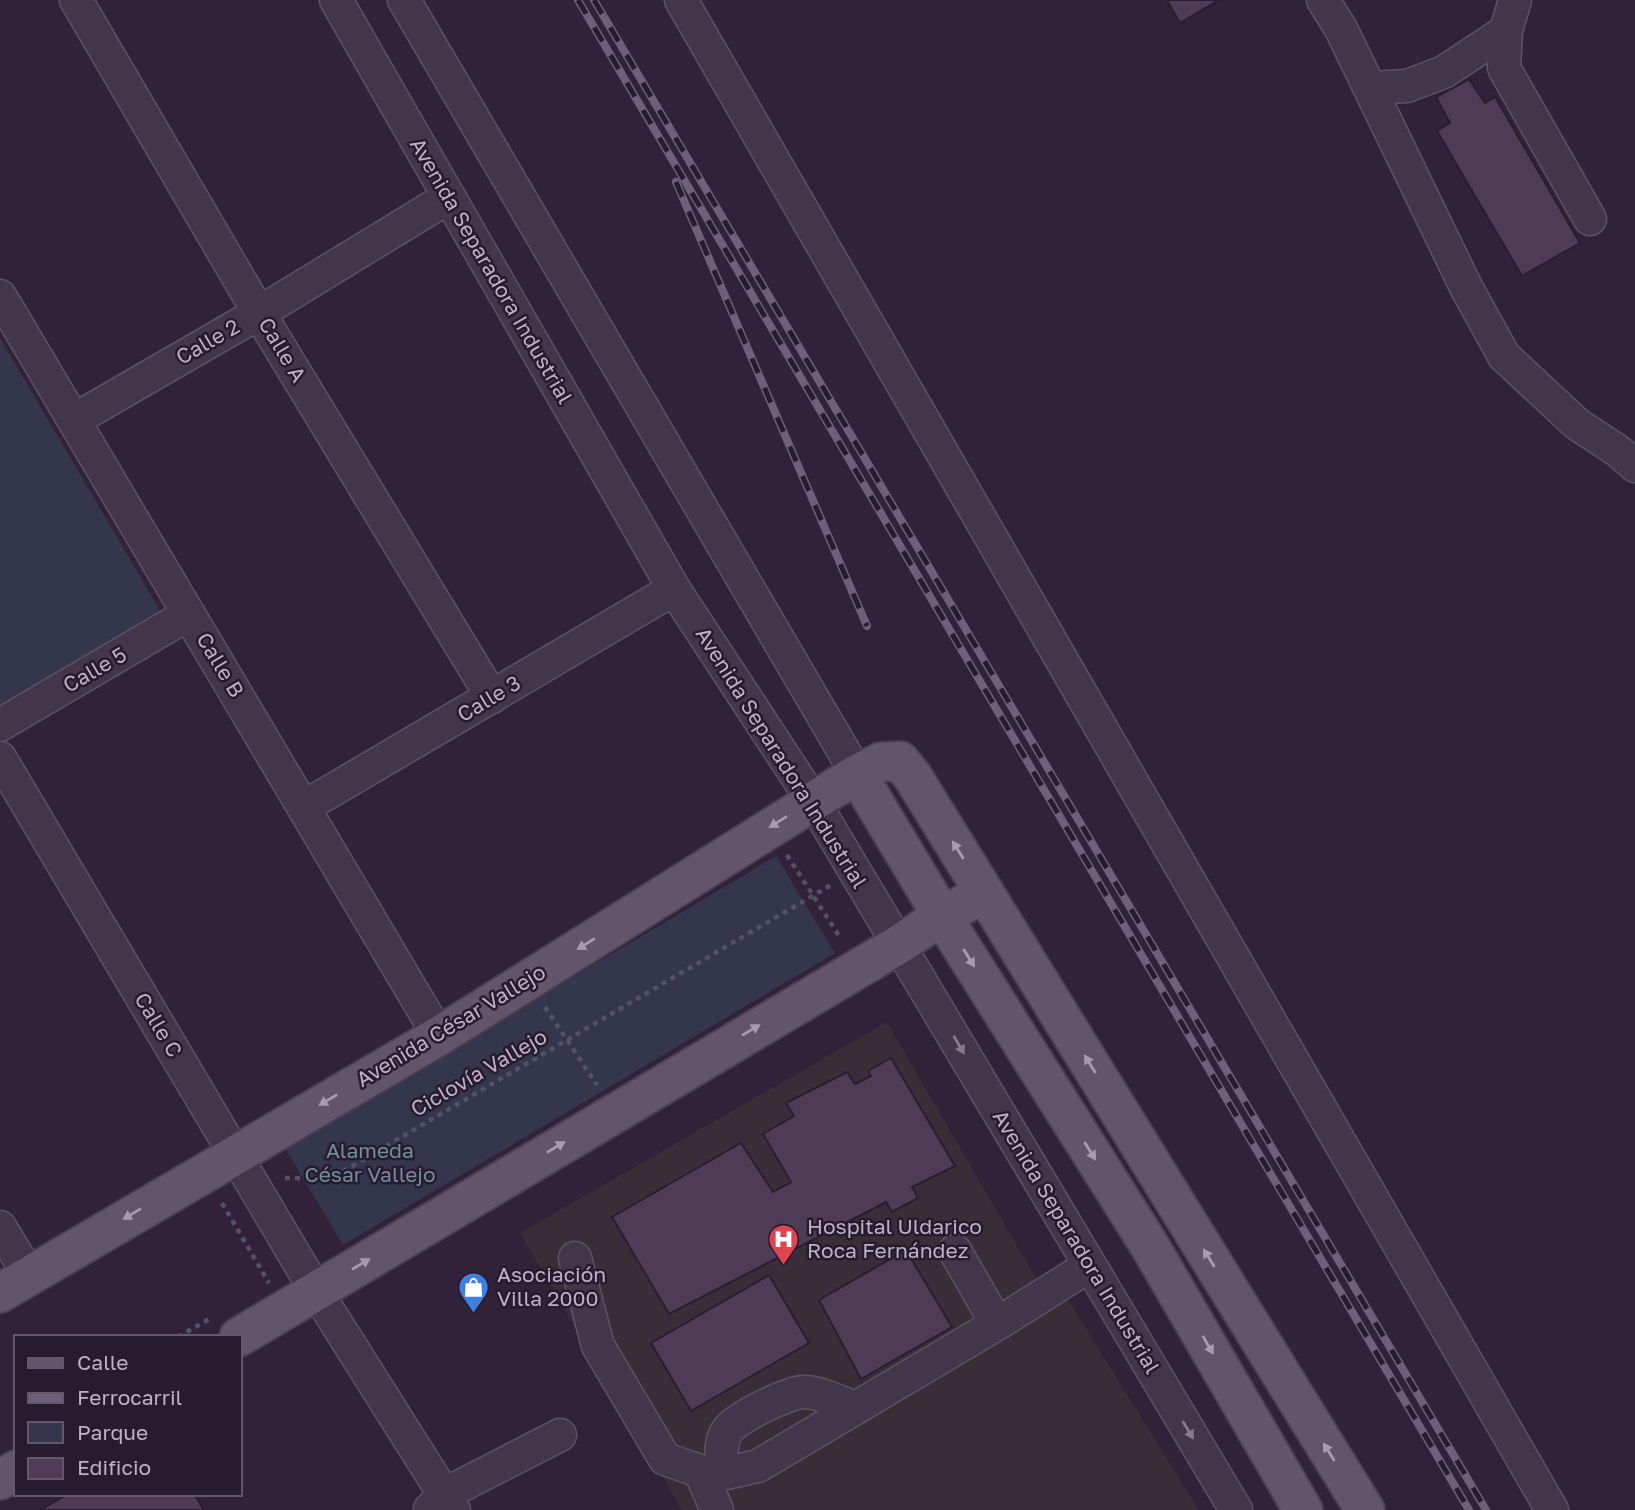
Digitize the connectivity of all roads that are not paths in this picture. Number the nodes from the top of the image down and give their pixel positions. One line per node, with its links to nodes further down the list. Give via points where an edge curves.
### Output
1 (76, 0): 12 (street, Calle A)
2 (336, 0): 9 (street, Avenida Separadora Industrial)
3 (404, 0): 20 (street)
4 (681, 0): 44 (street)
5 (1323, 0): 8 (street)
6 (1515, 0): 7 (street)
7 (1506, 31): 8 (street, via 1444,72 1407,86); 10 (street, via 1504,68)
8 (1370, 88): 14 (street, via 1504,356 1577,424)
9 (449, 197): 12 (street, Calle 2); 15 (street, Avenida Separadora Industrial)
10 (1590, 219)
11 (0, 296): 13 (street, Calle B)
12 (259, 313): 13 (street, Calle 2); 17 (street, Calle A)
13 (74, 420): 16 (street, Calle B)
14 (1635, 466)
15 (674, 589): 17 (street, Calle 3); 21 (street, Avenida Separadora Industrial)
16 (189, 614): 18 (street, Calle 5); 22 (street, Calle B)
17 (492, 697): 22 (street, Calle 3)
18 (0, 725)
19 (0, 758): 27 (street, Calle C)
20 (857, 774): 21 (main road, Avenida César Vallejo); 23 (main road, Avenida César Vallejo, one-way to 20, via 900,761 881,762); 24 (main road)
21 (813, 801): 25 (street, Avenida Separadora Industrial); 26 (main road, Avenida César Vallejo, one-way to 26)
22 (304, 807): 26 (street, Calle B)
23 (985, 893): 24 (main road); 43 (main road, one-way to 23)
24 (942, 916): 25 (main road); 42 (main road, one-way to 42, via 1152,1248)
25 (898, 945): 31 (street, Avenida Separadora Industrial, one-way to 31); 33 (main road, one-way to 25)
26 (439, 1035): 27 (main road, Avenida César Vallejo, one-way to 27)
27 (229, 1168): 32 (main road, Avenida César Vallejo, one-way to 32); 33 (street, Calle C)
28 (0, 1227): 32 (street)
29 (955, 1251): 34 (street)
30 (575, 1258): 38 (street, via 598,1346 665,1459)
31 (1089, 1266): 34 (street); 41 (street, Avenida Separadora Industrial, one-way to 41)
32 (14, 1284)
33 (300, 1300): 35 (main road); 39 (street, Calle C)
34 (997, 1324): 36 (street)
35 (242, 1335)
36 (856, 1408): 38 (street, via 758,1466); 38 (street, via 794,1393 739,1419 727,1430)
37 (560, 1435): 39 (street)
38 (711, 1472): 40 (street)
39 (443, 1505)
40 (717, 1510)
41 (1236, 1510)
42 (1303, 1510)
43 (1364, 1510)
44 (1552, 1510)

